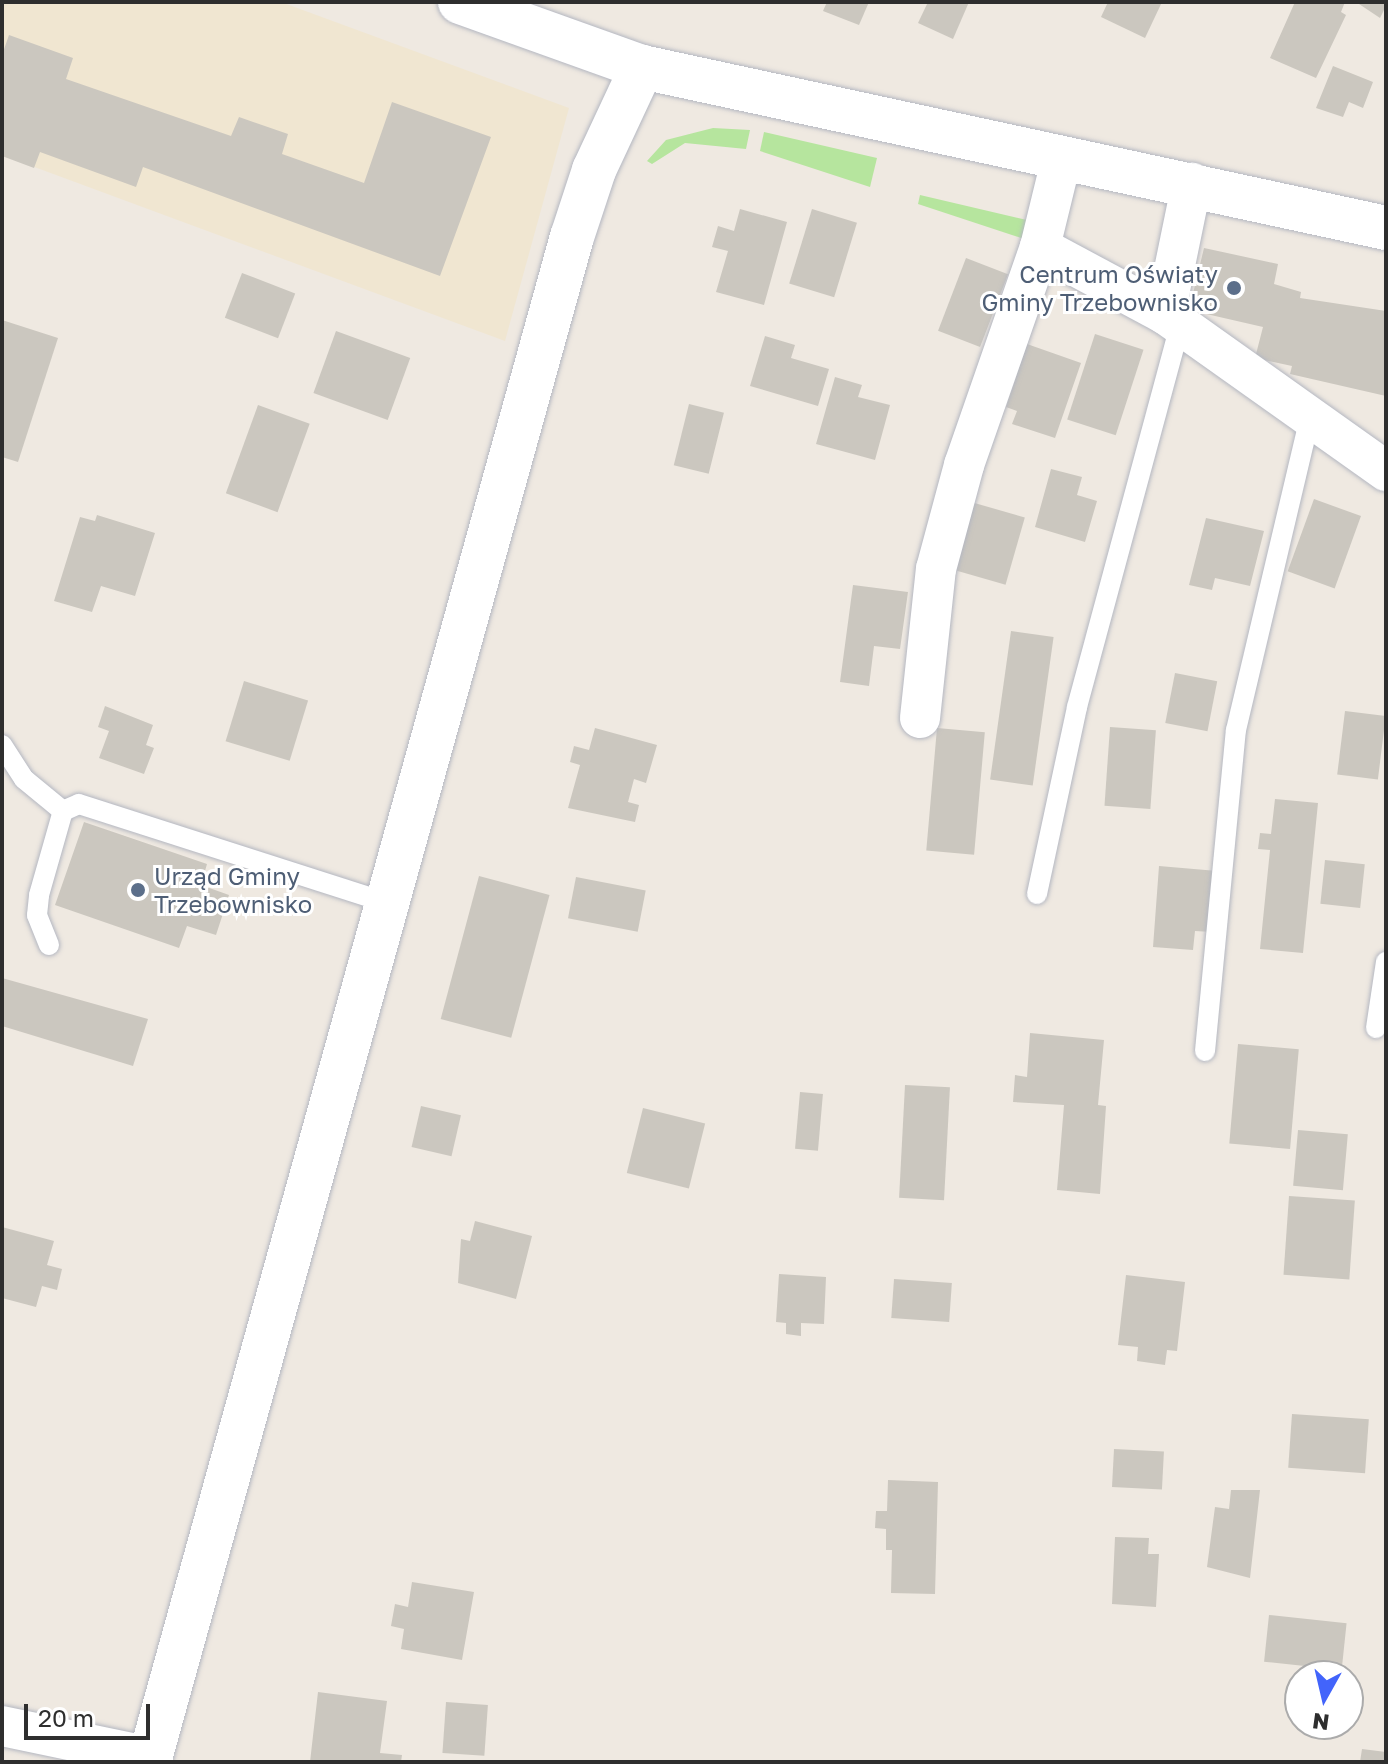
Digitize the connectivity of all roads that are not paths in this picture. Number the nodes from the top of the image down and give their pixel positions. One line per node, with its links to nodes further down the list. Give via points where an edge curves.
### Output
1 (460, 2): 2 (street)
2 (642, 67): 3 (street); 14 (street, via 594,170 572,237)
3 (1062, 157): 4 (street); 6 (street)
4 (1192, 183): 5 (street); 7 (street)
5 (1386, 228)
6 (1040, 247): 7 (street); 10 (street, via 964,465 936,569)
7 (1172, 319): 8 (street); 13 (lane)
8 (1310, 416): 9 (street); 18 (lane, via 1236,730)
9 (1386, 471)
10 (920, 718)
11 (2, 745): 12 (lane, via 24,779)
12 (63, 811): 14 (lane, via 79,804 121,813); 15 (lane, via 39,895 37,915)
13 (1037, 894)
14 (388, 903): 20 (street)
15 (49, 945)
16 (1386, 962): 17 (lane)
17 (1376, 1028)
18 (1205, 1051)
19 (2, 1726): 20 (street)
20 (150, 1760)

